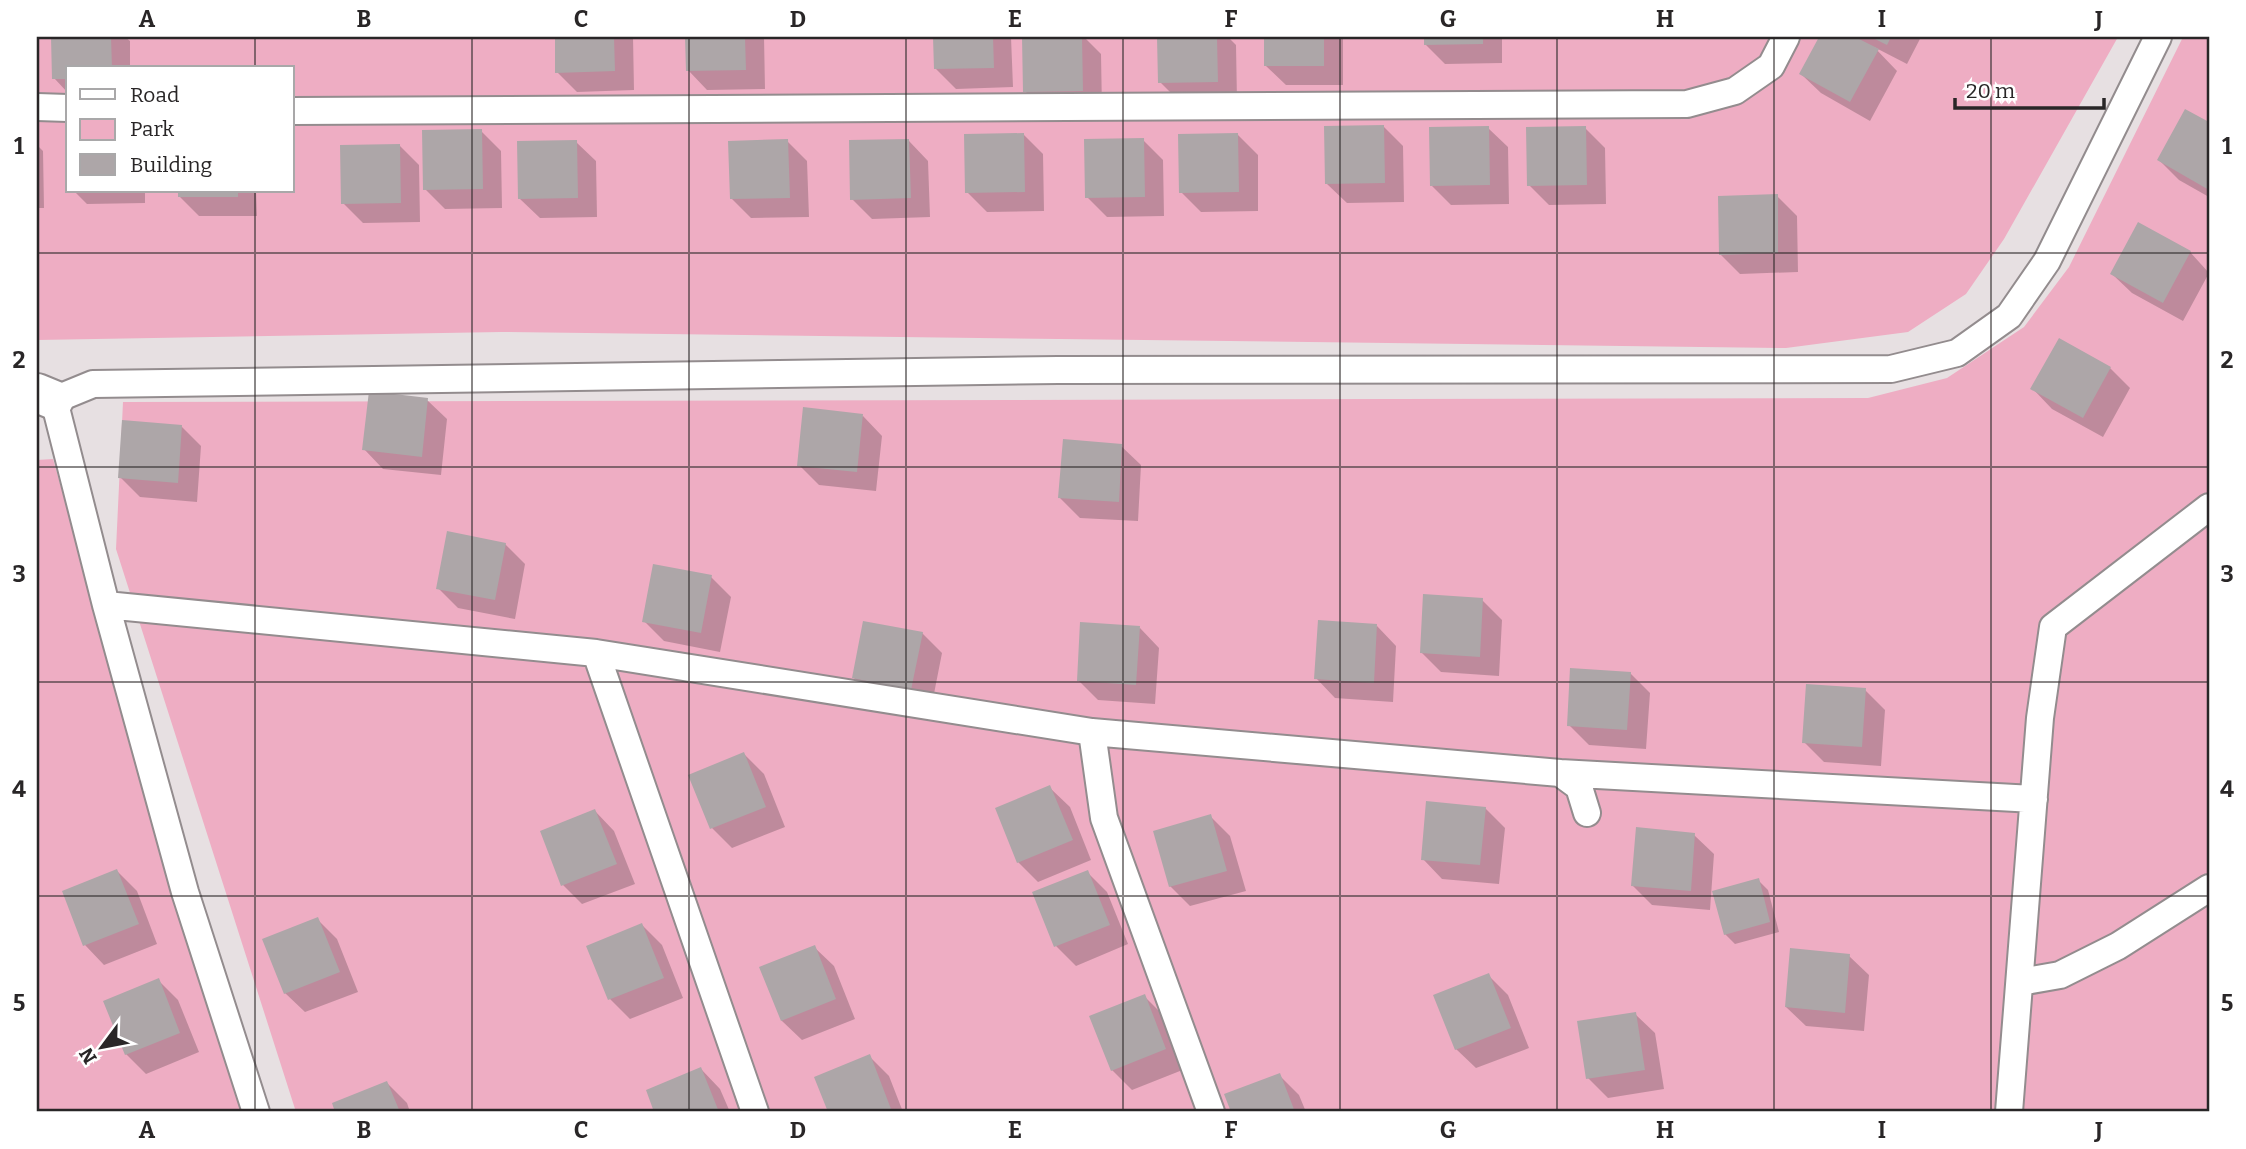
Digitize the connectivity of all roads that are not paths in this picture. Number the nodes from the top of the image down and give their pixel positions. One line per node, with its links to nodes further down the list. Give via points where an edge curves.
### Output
1 (1786, 37): 5 (lane, via 1771,66 1735,91 1687,104)
2 (2158, 37): 6 (lane, via 2047,261 2009,316 1957,353 1891,369 1058,370 93,384)
3 (37, 107): 4 (lane)
4 (66, 108)
5 (294, 111)
6 (46, 396): 8 (lane)
7 (2209, 507): 12 (lane, via 2053,627)
8 (106, 605): 9 (lane); 16 (lane, via 185,892)
9 (596, 653): 10 (lane); 17 (lane)
10 (1092, 732): 11 (lane); 18 (lane, via 1104,818)
11 (1560, 773): 12 (lane); 13 (lane, via 1579,787)
12 (2034, 799): 15 (lane)
13 (1587, 813)
14 (2209, 888): 15 (lane, via 2118,946 2060,975)
15 (2020, 982): 19 (lane)
16 (256, 1112)
17 (755, 1112)
18 (1210, 1112)
19 (2010, 1112)

